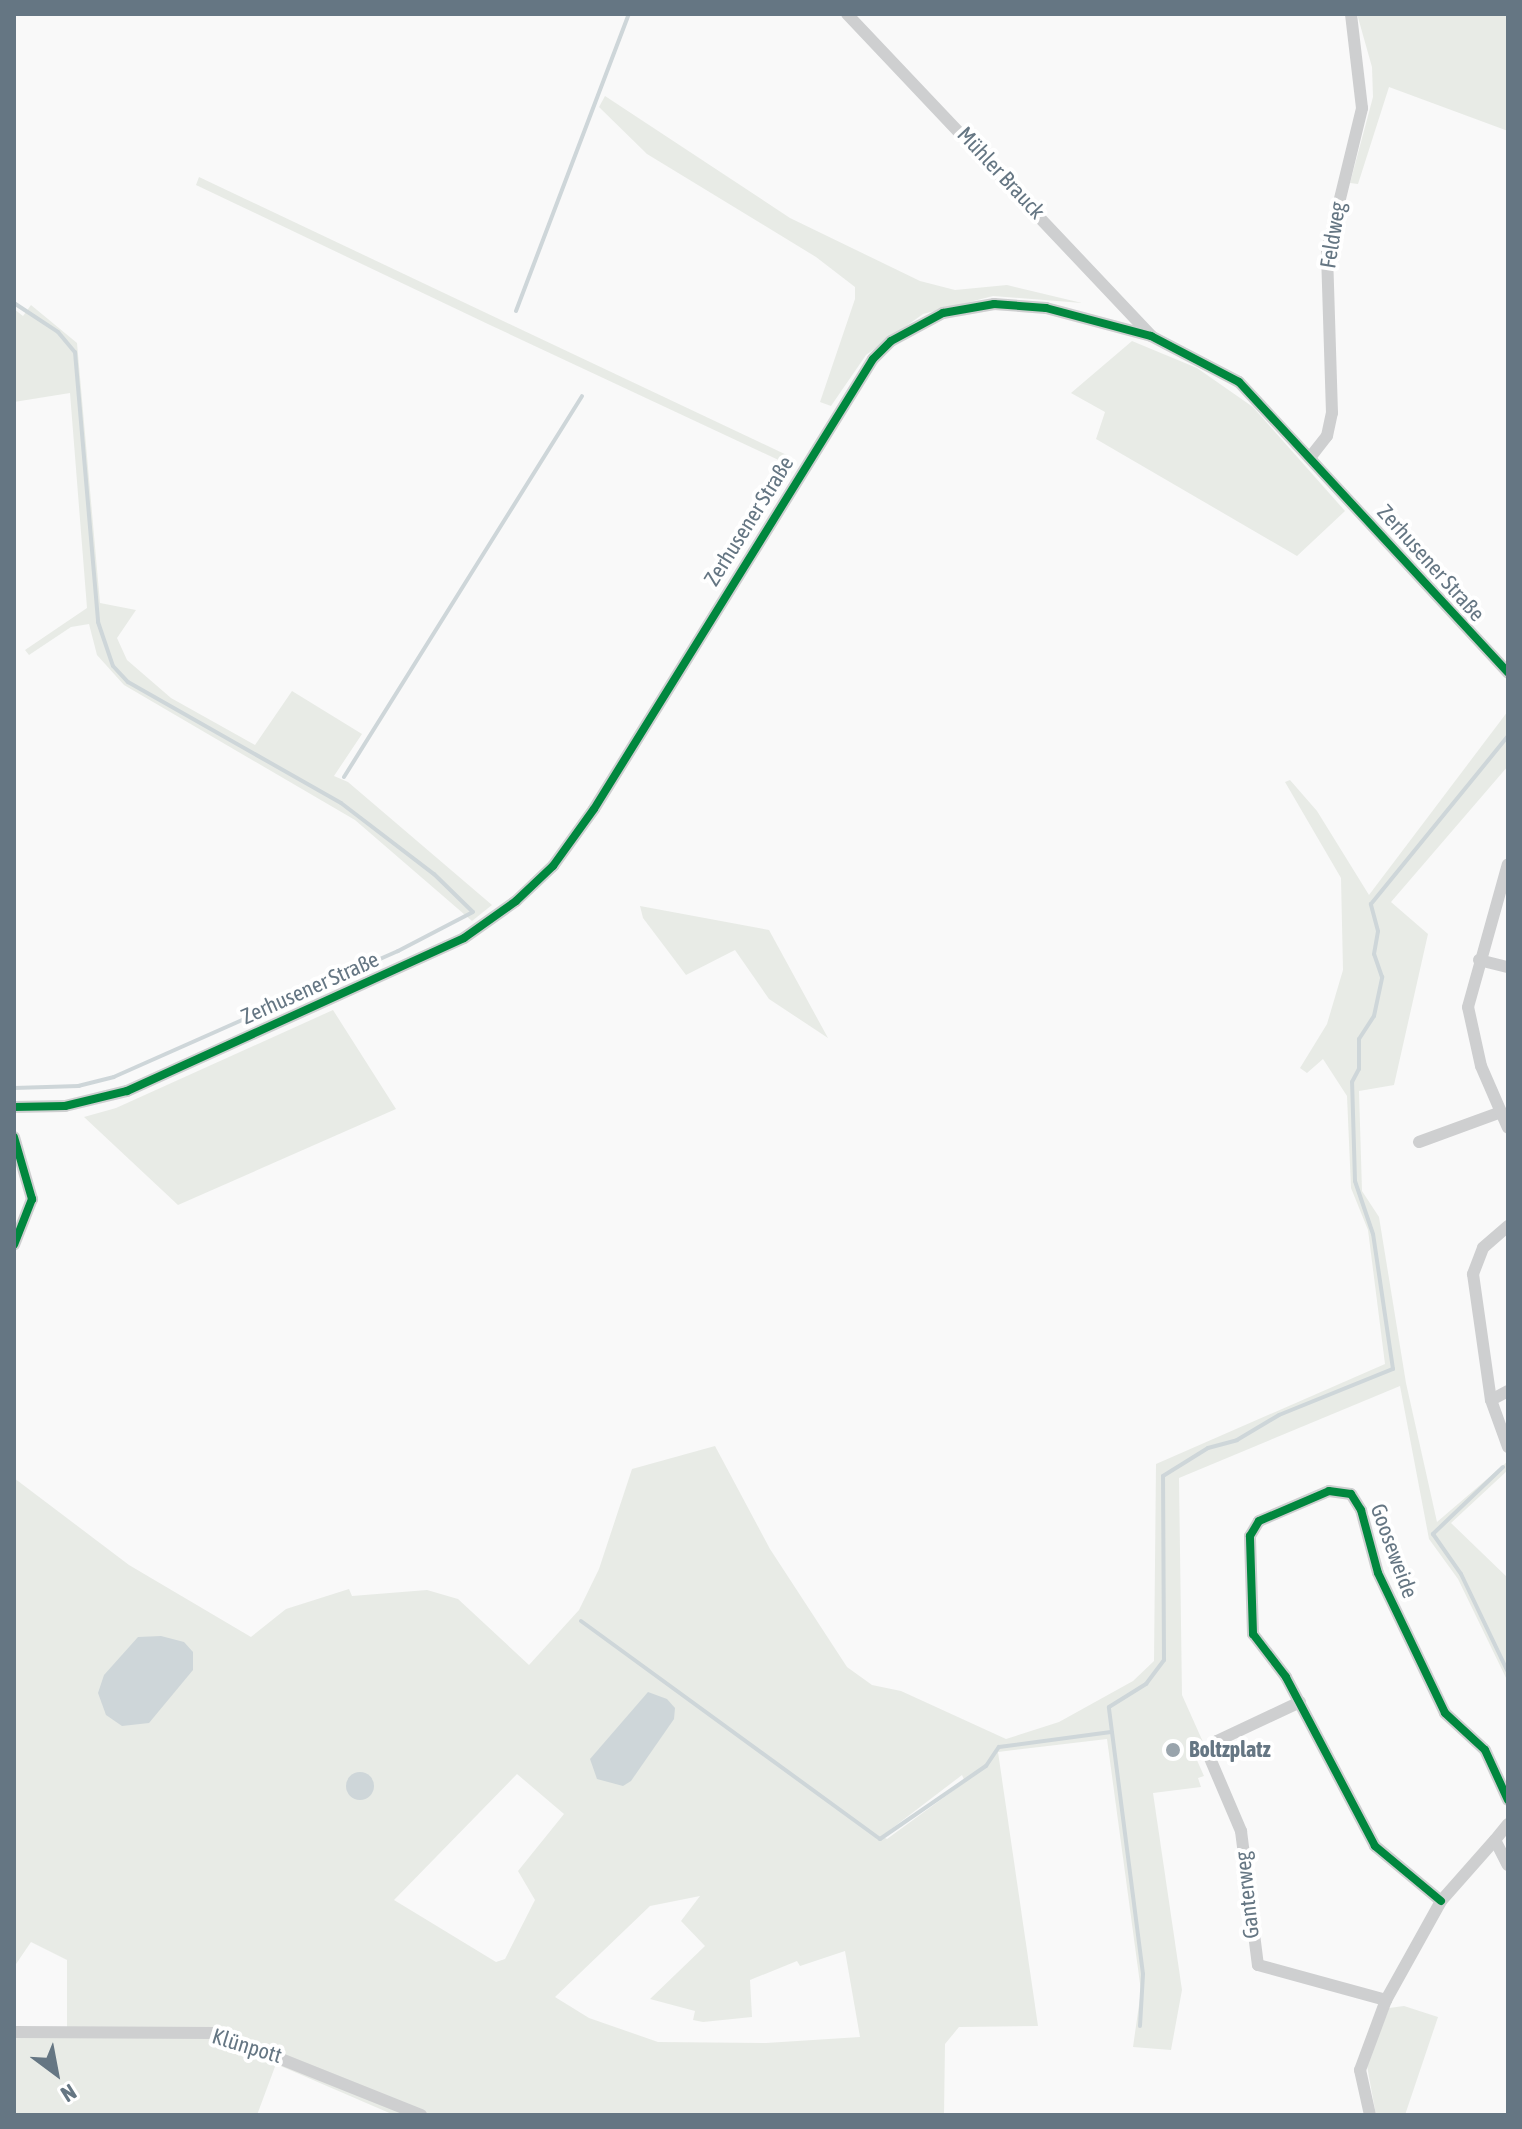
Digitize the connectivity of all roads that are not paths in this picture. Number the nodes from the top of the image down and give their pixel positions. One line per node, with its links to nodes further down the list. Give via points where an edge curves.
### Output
1 (847, 14): 3 (street, Mühler Brauck)
2 (1351, 14): 4 (street, Feldweg, via 1362,108 1327,252 1332,413 1327,436)
3 (1151, 336): 4 (street, Zerhusener Straße, via 1239,382); 9 (street, Zerhusener Straße, via 1046,308 994,304 943,313 891,341 835,415 586,821 553,866 516,901 464,938 127,1091 65,1106)
4 (1312, 455): 5 (street, Zerhusener Straße)
5 (1508, 672)
6 (1508, 864): 7 (street)
7 (1479, 960): 8 (street); 10 (street, via 1468,1007 1481,1066)
8 (1508, 967)
9 (14, 1107)
10 (1501, 1112): 11 (street); 13 (street)
11 (1508, 1128)
12 (14, 1137): 15 (street, via 32,1199)
13 (1419, 1142)
14 (1508, 1226): 17 (street, via 1483,1248 1473,1274)
15 (14, 1245)
16 (1508, 1391): 17 (street)
17 (1491, 1400): 18 (street)
18 (1508, 1447)
19 (1300, 1702): 20 (street, Gooseweide, via 1250,1626 1250,1536 1259,1521 1343,1489 1361,1510 1378,1573 1445,1713 1485,1750); 24 (street, Gooseweide, via 1375,1846); 25 (street, Ganterweg, via 1217,1741 1209,1756 1241,1831 1253,1954 1267,1971)
20 (1508, 1800)
21 (1508, 1824): 22 (street)
22 (1495, 1840): 23 (street); 24 (street)
23 (1508, 1865)
24 (1441, 1901): 25 (street)
25 (1386, 2000): 28 (street, via 1360,2070)
26 (14, 2032): 27 (street, Klünpott, via 216,2033)
27 (421, 2115)
28 (1370, 2115)

